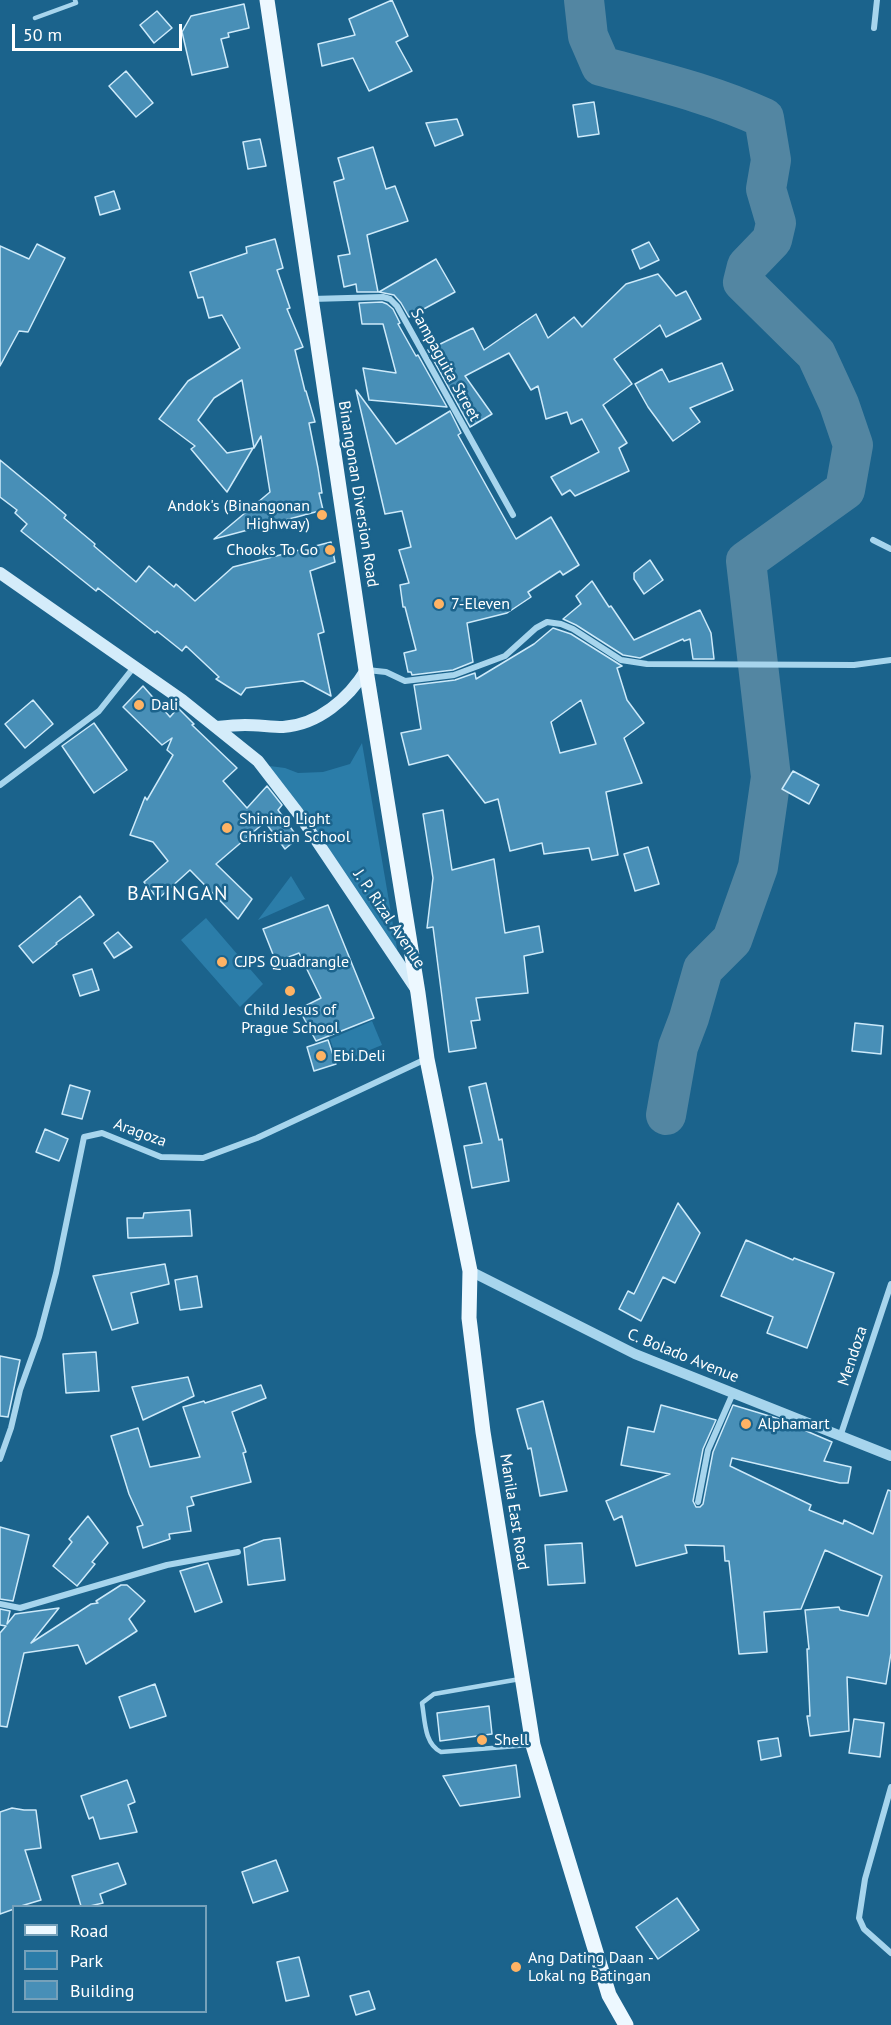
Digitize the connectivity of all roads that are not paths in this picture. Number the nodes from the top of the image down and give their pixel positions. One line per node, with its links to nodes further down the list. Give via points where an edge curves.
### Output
1 (75, 0): 4 (lane, via 76,3)
2 (267, 0): 6 (main road, Binangonan Diversion Road)
3 (877, 0): 5 (street)
4 (35, 18)
5 (874, 28)
6 (311, 299): 7 (street, Sampaguita Street, via 383,297 397,306); 13 (main road, Binangonan Diversion Road)
7 (513, 515)
8 (873, 540): 9 (street)
9 (891, 549)
10 (0, 573): 12 (main road, J. P. Rizal Avenue)
11 (891, 660): 13 (street, via 854,665 647,664 621,660 573,630 547,622 504,656 454,675 405,681 386,672)
12 (134, 667): 14 (main road, J. P. Rizal Avenue); 15 (street, via 99,711)
13 (366, 670): 14 (main road, via 338,704 306,722 285,727); 16 (main road, Binangonan Diversion Road)
14 (217, 727): 16 (main road, J. P. Rizal Avenue, via 258,761 298,813)
15 (0, 785)
16 (418, 993): 17 (main road, Manila East Road)
17 (427, 1059): 18 (main road, Manila East Road); 23 (street, Aragoza, via 257,1138 203,1158 161,1157 102,1133 84,1137 56,1273)
18 (470, 1271): 20 (street, C. Bolado Avenue, via 635,1354); 27 (main road, Manila East Road, via 469,1318 483,1432)
19 (891, 1284): 21 (street, Mendoza)
20 (733, 1393): 21 (street, C. Bolado Avenue); 24 (street, via 708,1450)
21 (840, 1437): 22 (street, C. Bolado Avenue)
22 (891, 1456)
23 (0, 1459)
24 (698, 1502)
25 (238, 1552): 26 (street, via 167,1565 20,1608)
26 (0, 1604)
27 (522, 1678): 28 (main road, Manila East Road); 28 (lane, via 434,1694 422,1703 429,1742 441,1752)
28 (533, 1745): 31 (main road, Manila East Road, via 609,1995)
29 (891, 1788): 30 (street, via 865,1879 859,1918 864,1929)
30 (891, 1953)
31 (626, 2025)

